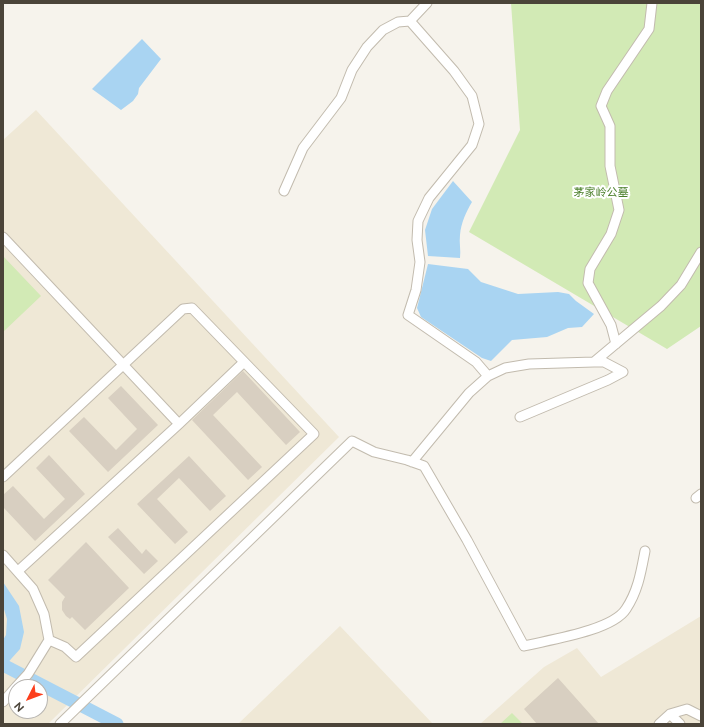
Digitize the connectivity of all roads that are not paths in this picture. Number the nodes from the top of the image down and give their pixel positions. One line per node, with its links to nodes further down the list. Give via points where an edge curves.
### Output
1 (427, 3): 3 (street)
2 (652, 3): 7 (street, via 649,29 607,91 601,106 610,126 610,166 618,210 611,234 590,269 588,283 611,325)
3 (410, 21): 4 (street, via 398,22 383,30 367,47 352,70 341,98 303,148); 11 (street, via 454,71 472,96 479,124 472,145 429,198 418,221 420,262 416,290 408,315 476,362)
4 (284, 191)
5 (3, 237): 10 (street)
6 (701, 252): 7 (street, via 681,285 661,306)
7 (616, 344): 9 (street)
8 (244, 362): 10 (street, via 192,308 182,309); 13 (street); 19 (street, via 314,434 76,657 65,647)
9 (594, 362): 11 (street, via 529,364 505,368); 12 (street, via 604,362 623,372)
10 (123, 364): 13 (street); 15 (street)
11 (488, 376): 14 (street, via 469,393)
12 (520, 417)
13 (179, 424): 18 (street)
14 (412, 462): 16 (street, via 424,466 524,646 594,629 612,621 625,611 637,588); 23 (street, via 374,452 352,442)
15 (3, 477)
16 (645, 551)
17 (3, 555): 18 (street)
18 (18, 571): 19 (street, via 33,589 44,614)
19 (49, 640): 20 (street)
20 (24, 679)
21 (670, 714): 22 (street, via 687,709); 24 (street); 25 (street)
22 (701, 716)
23 (60, 724)
24 (659, 724)
25 (680, 724)

